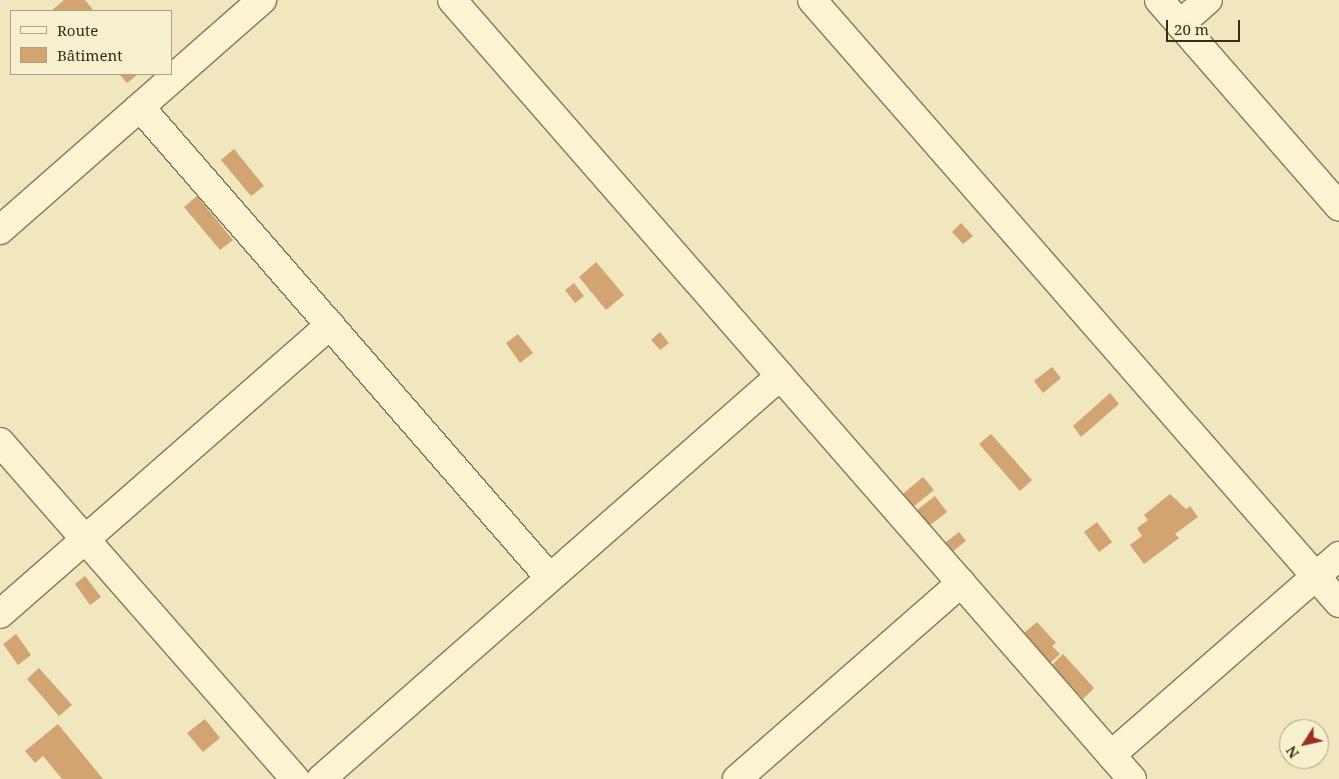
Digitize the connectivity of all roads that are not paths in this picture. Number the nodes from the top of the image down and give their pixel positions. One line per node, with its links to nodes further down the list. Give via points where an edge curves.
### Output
1 (262, 0): 7 (street)
2 (452, 0): 11 (street)
3 (812, 0): 15 (street)
4 (1159, 0): 6 (street)
5 (1208, 0): 6 (street)
6 (1180, 24): 8 (street)
7 (140, 107): 9 (street); 10 (street)
8 (1339, 206)
9 (0, 230)
10 (330, 325): 13 (street); 16 (street)
11 (780, 376): 16 (street); 17 (street)
12 (0, 442): 13 (street)
13 (85, 539): 19 (street); 22 (street)
14 (1339, 556): 15 (street)
15 (1315, 576): 18 (street); 20 (street)
16 (550, 578): 23 (street)
17 (961, 583): 20 (street); 21 (street)
18 (1339, 604)
19 (0, 614)
20 (1111, 755): 24 (street)
21 (742, 777)
22 (295, 779)
23 (321, 779)
24 (1132, 779)

